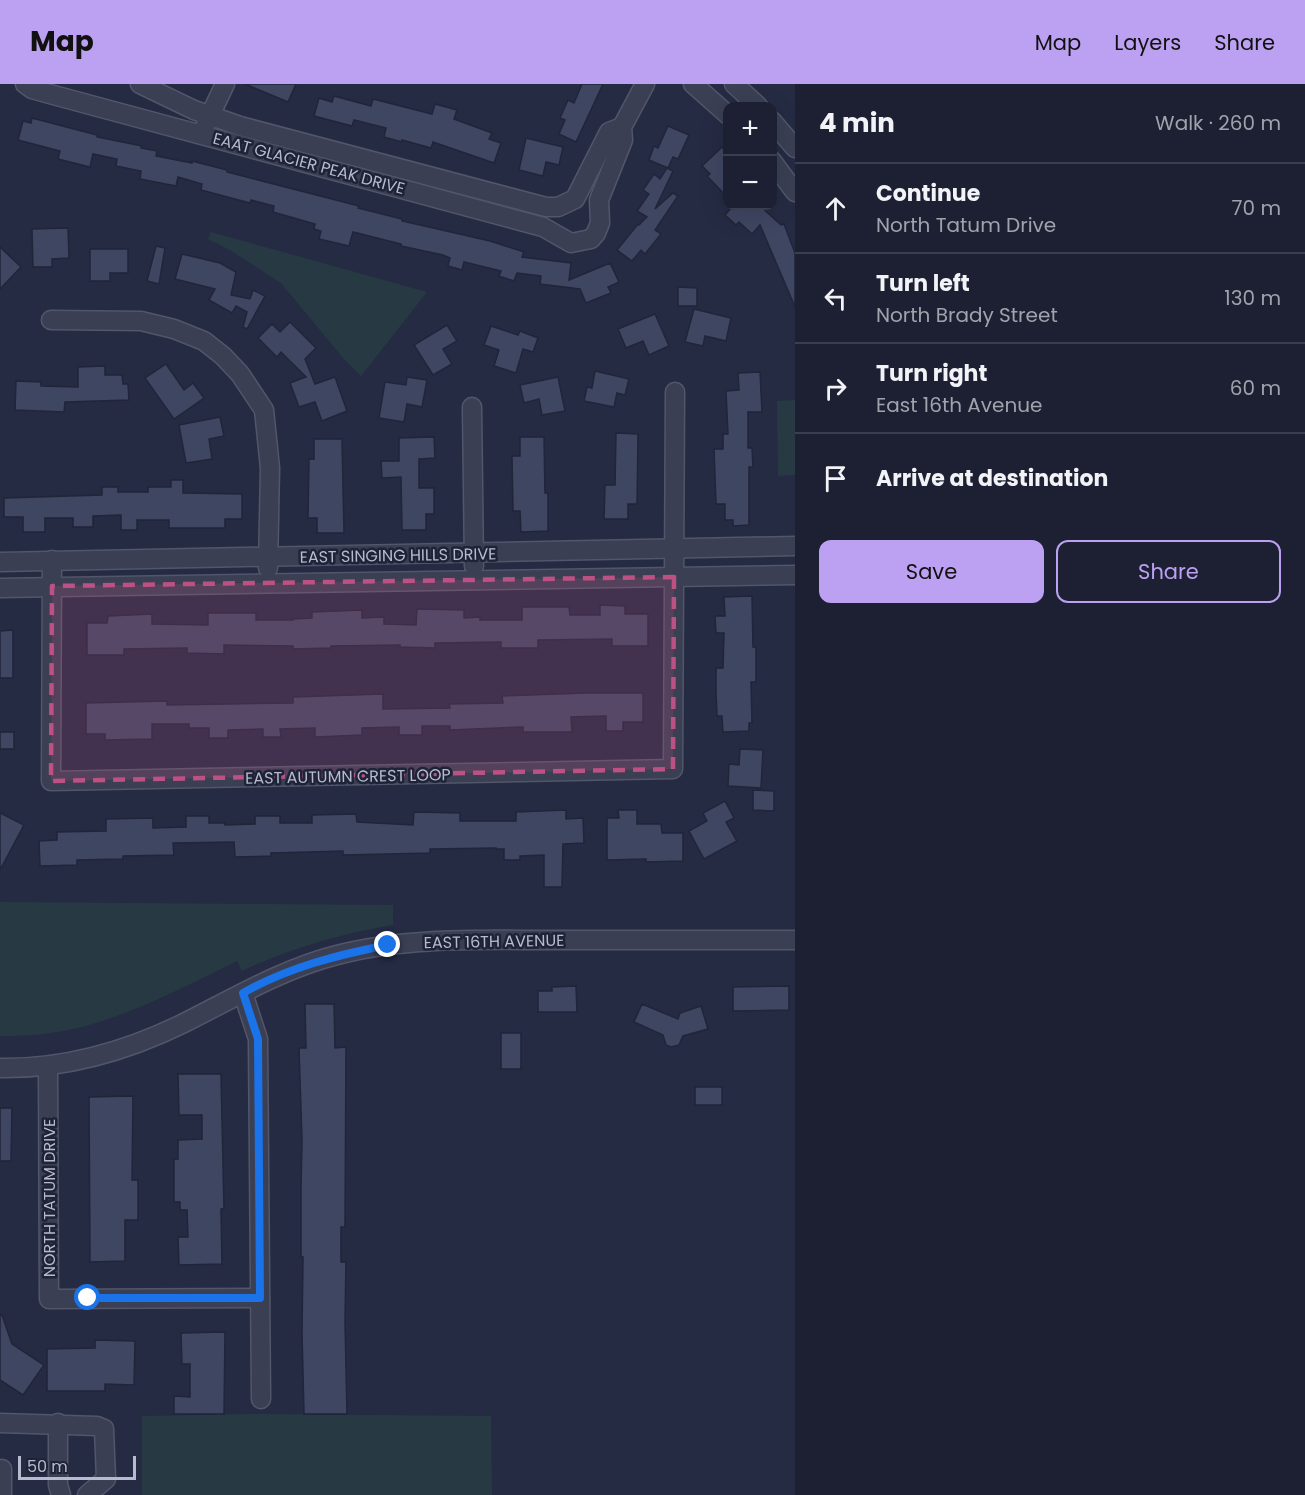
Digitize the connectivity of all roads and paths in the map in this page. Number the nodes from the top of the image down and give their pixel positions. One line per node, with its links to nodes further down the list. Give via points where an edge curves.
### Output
1 (25, 84): 12 (street, EAAT GLACIER PEAK DRIVE)
2 (140, 84): 9 (street, EAAT GLACIER PEAK DRIVE)
3 (225, 84): 9 (street)
4 (645, 84): 11 (street)
5 (693, 84): 8 (street)
6 (734, 84): 7 (street)
7 (754, 102)
8 (723, 111)
9 (210, 116): 11 (street, EAAT GLACIER PEAK DRIVE, via 546,207 558,207 575,199 609,132); 12 (street)
10 (777, 127): 13 (street)
11 (622, 128): 12 (street, EAAT GLACIER PEAK DRIVE, via 623,140 599,200 600,223 591,239 571,243 543,227)
12 (201, 134)
13 (795, 148): 14 (street)
14 (777, 161)
15 (777, 167): 16 (street)
16 (795, 192)
17 (51, 320): 23 (street, via 141,321 174,329 204,342 240,374 264,410 270,468)
18 (675, 392): 21 (street)
19 (472, 407): 22 (street)
20 (795, 546): 21 (street, EAST SINGING HILLS DRIVE)
21 (674, 549): 22 (street, EAST SINGING HILLS DRIVE); 27 (street)
22 (474, 554): 23 (street, EAST SINGING HILLS DRIVE); 28 (street)
23 (269, 557): 24 (street, EAST SINGING HILLS DRIVE); 29 (street)
24 (52, 560): 25 (street, EAST SINGING HILLS DRIVE); 30 (street, EAST AUTUMN CREST LOOP)
25 (0, 562)
26 (795, 575): 27 (street, EAST SINGING HILLS DRIVE)
27 (674, 577): 28 (street, EAST SINGING HILLS DRIVE); 30 (street, EAST AUTUMN CREST LOOP, via 673,769 51,782)
28 (474, 580): 29 (street, EAST SINGING HILLS DRIVE)
29 (268, 584): 30 (street, EAST SINGING HILLS DRIVE)
30 (52, 586): 31 (street, EAST SINGING HILLS DRIVE)
31 (0, 588)
32 (795, 940): 33 (street, EAST 16TH AVENUE, via 522,940 388,945 307,964)
33 (243, 993): 34 (street, EAST 16TH AVENUE, via 159,1034 96,1056); 36 (street, via 258,1039)
34 (48, 1066): 35 (street, EAST 16TH AVENUE); 36 (street, NORTH TATUM DRIVE, via 50,1299)
35 (0, 1068)
36 (260, 1298): 37 (street)
37 (261, 1399)
38 (0, 1423): 39 (street)
39 (58, 1423): 42 (street); 43 (street, via 104,1429 106,1479)
40 (2, 1469): 41 (street)
41 (2, 1495)
42 (61, 1495)
43 (87, 1495)

